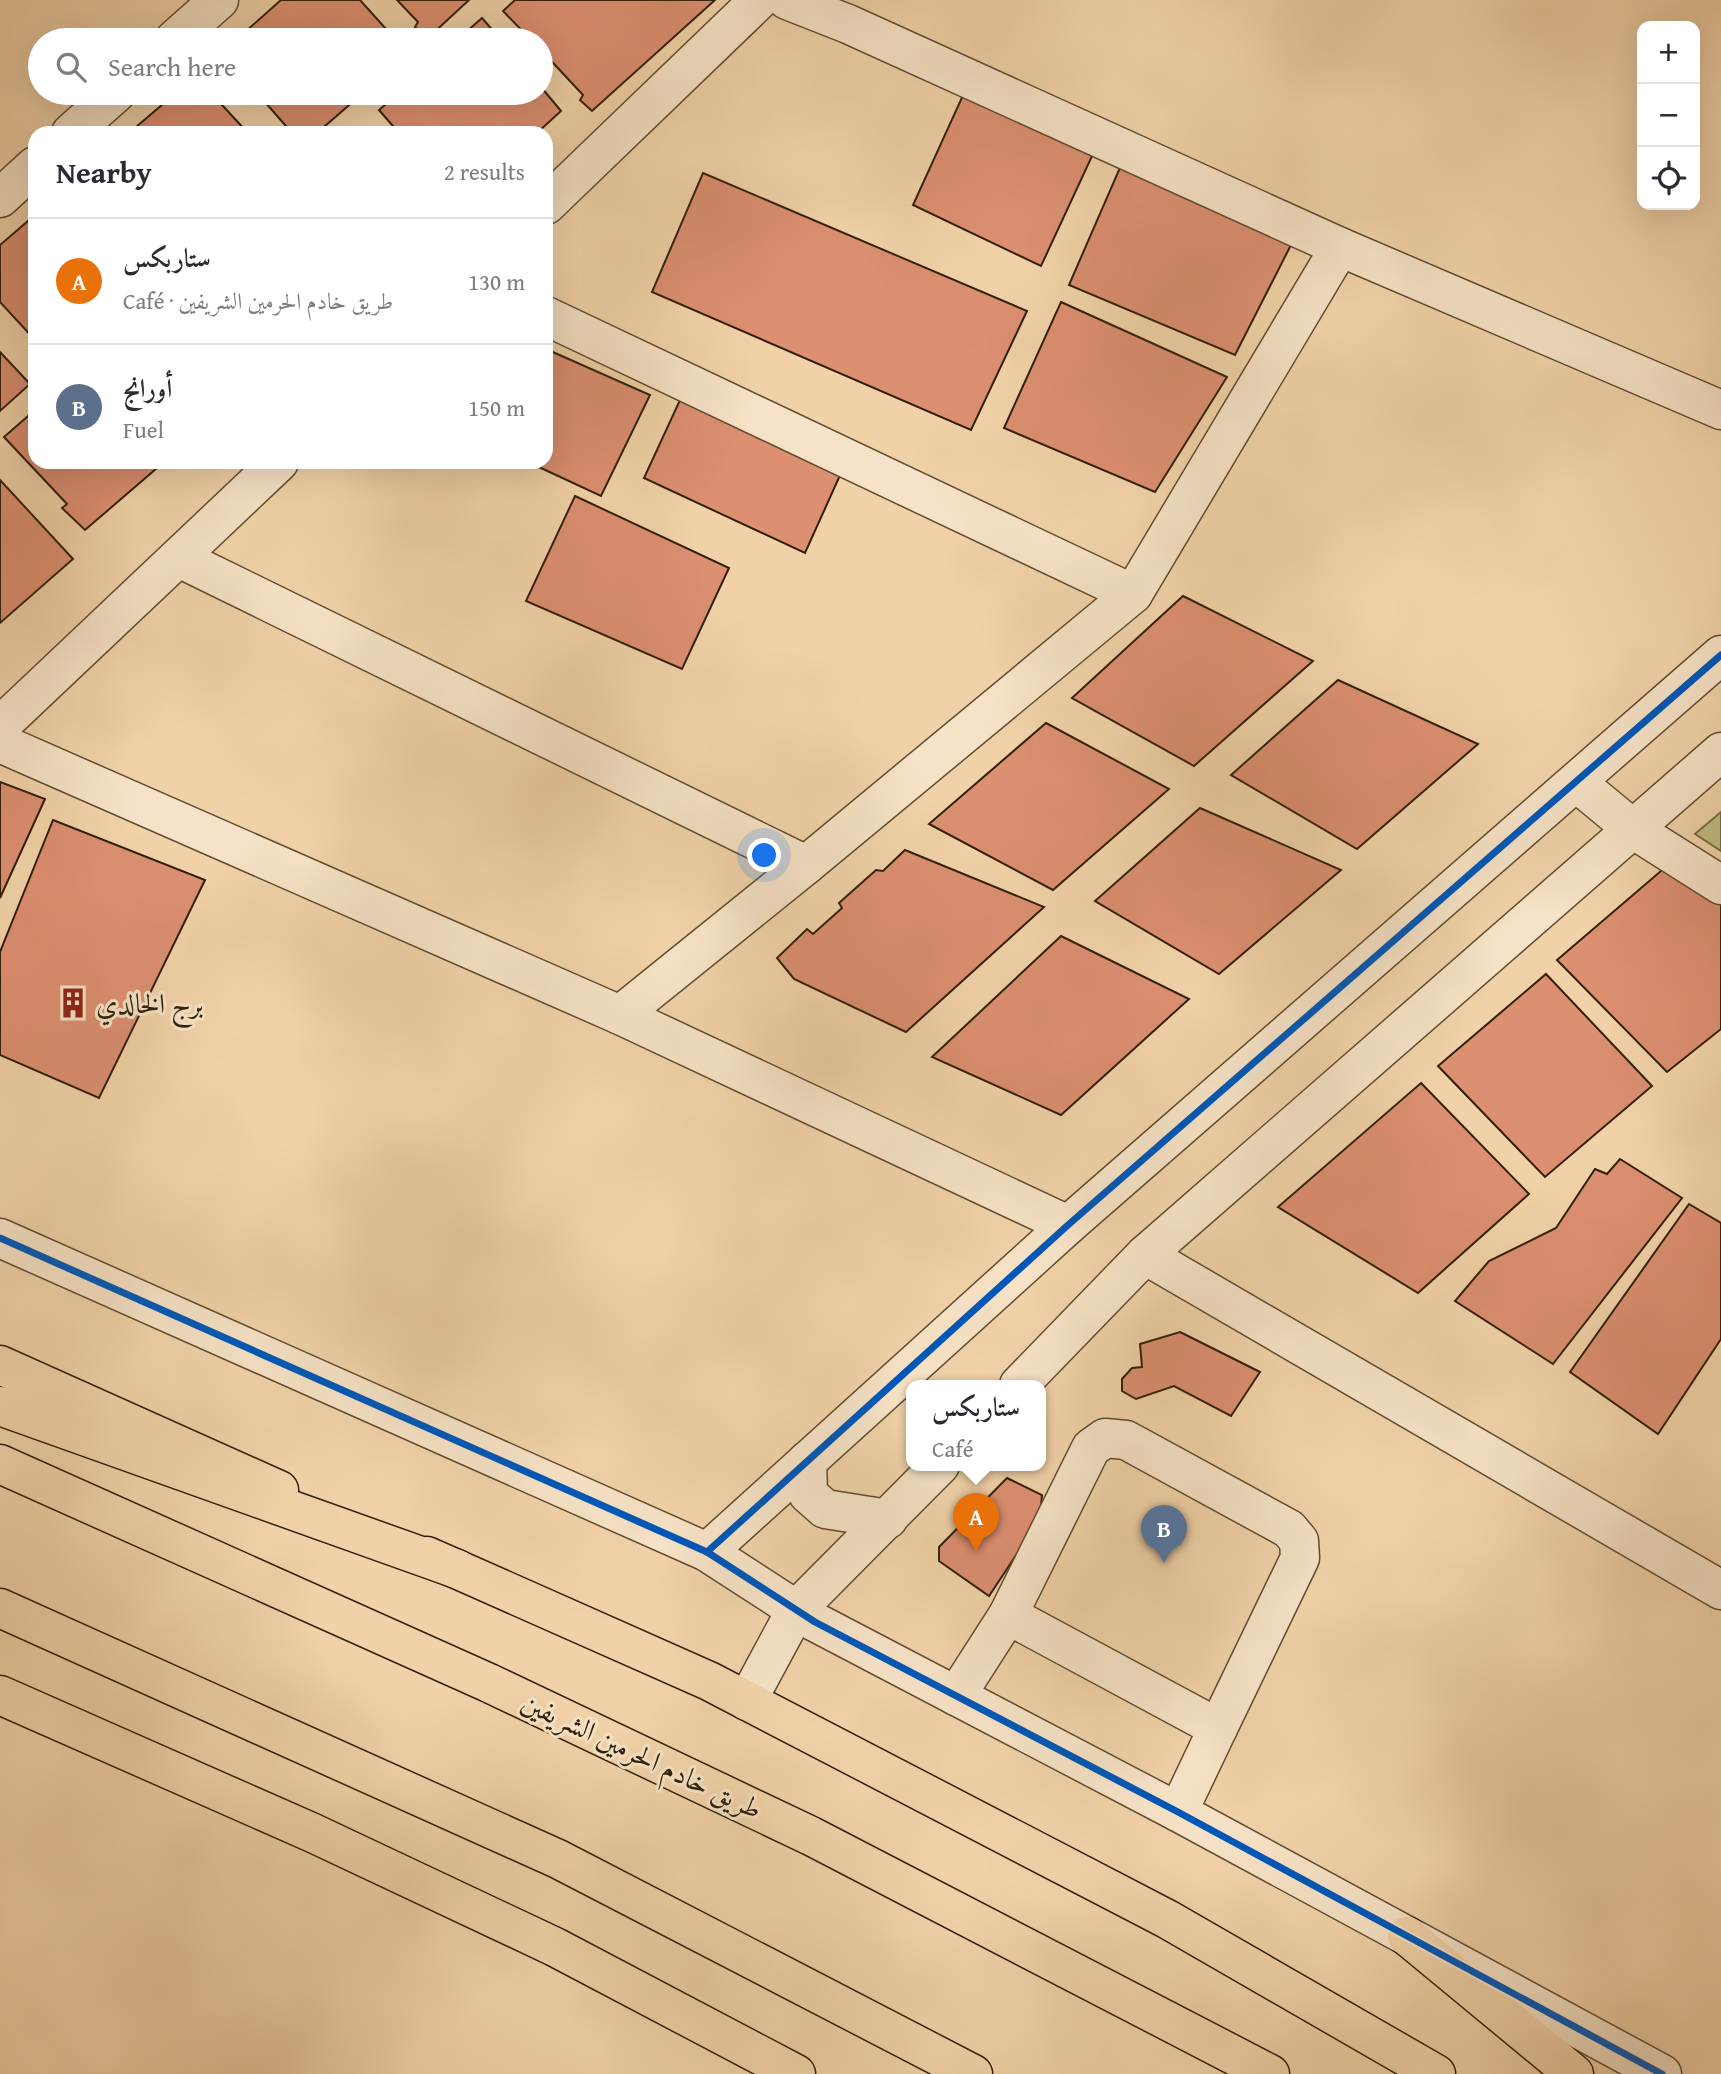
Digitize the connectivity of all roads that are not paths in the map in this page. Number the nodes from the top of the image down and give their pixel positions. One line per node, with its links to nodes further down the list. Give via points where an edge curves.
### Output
1 (219, 0): 5 (street)
2 (759, 0): 10 (street)
3 (787, 0): 4 (street)
4 (861, 12): 11 (street)
5 (188, 28)
6 (102, 105): 7 (street)
7 (79, 126)
8 (28, 172): 9 (street)
9 (0, 198)
10 (553, 198)
11 (1340, 247): 13 (street); 16 (street)
12 (553, 319): 16 (street)
13 (1721, 410)
14 (272, 469): 15 (street)
15 (179, 558): 18 (street); 23 (street)
16 (1133, 594): 23 (street)
17 (1721, 655): 21 (street)
18 (0, 726)
19 (0, 743): 25 (street)
20 (1721, 752): 22 (street)
21 (1576, 782): 22 (street); 26 (street)
22 (1634, 830): 24 (street); 28 (street)
23 (806, 865): 25 (street)
24 (1721, 885)
25 (620, 1015): 26 (street)
26 (1068, 1225): 32 (street)
27 (0, 1238): 36 (street)
28 (1145, 1255): 30 (street); 38 (street)
29 (0, 1365): 37 (main road)
30 (1024, 1380)
31 (0, 1406): 37 (main road)
32 (807, 1461): 35 (street, via 808,1494 825,1509); 36 (street)
33 (0, 1464): 50 (main road, طريق خادم الحرمين الشريفين, via 489,1683 811,1836)
34 (934, 1471): 35 (street)
35 (888, 1519): 40 (street)
36 (707, 1552): 40 (street)
37 (457, 1569): 44 (main road)
38 (1721, 1590)
39 (0, 1608): 49 (main road, via 558,1859)
40 (796, 1610): 43 (street); 44 (street)
41 (1008, 1615): 43 (street); 45 (street); 45 (street, via 1091,1448 1105,1438 1138,1446 1289,1529 1299,1541 1300,1558)
42 (0, 1695): 48 (main road, via 313,1833 555,1947)
43 (957, 1696): 46 (street)
44 (747, 1701): 51 (main road, via 1167,1919)
45 (1218, 1728): 46 (street)
46 (1178, 1812): 47 (street)
47 (1407, 1936): 52 (main road); 53 (street)
48 (796, 2074)
49 (974, 2074)
50 (1270, 2074)
51 (1436, 2074)
52 (1574, 2074)
53 (1662, 2074)

